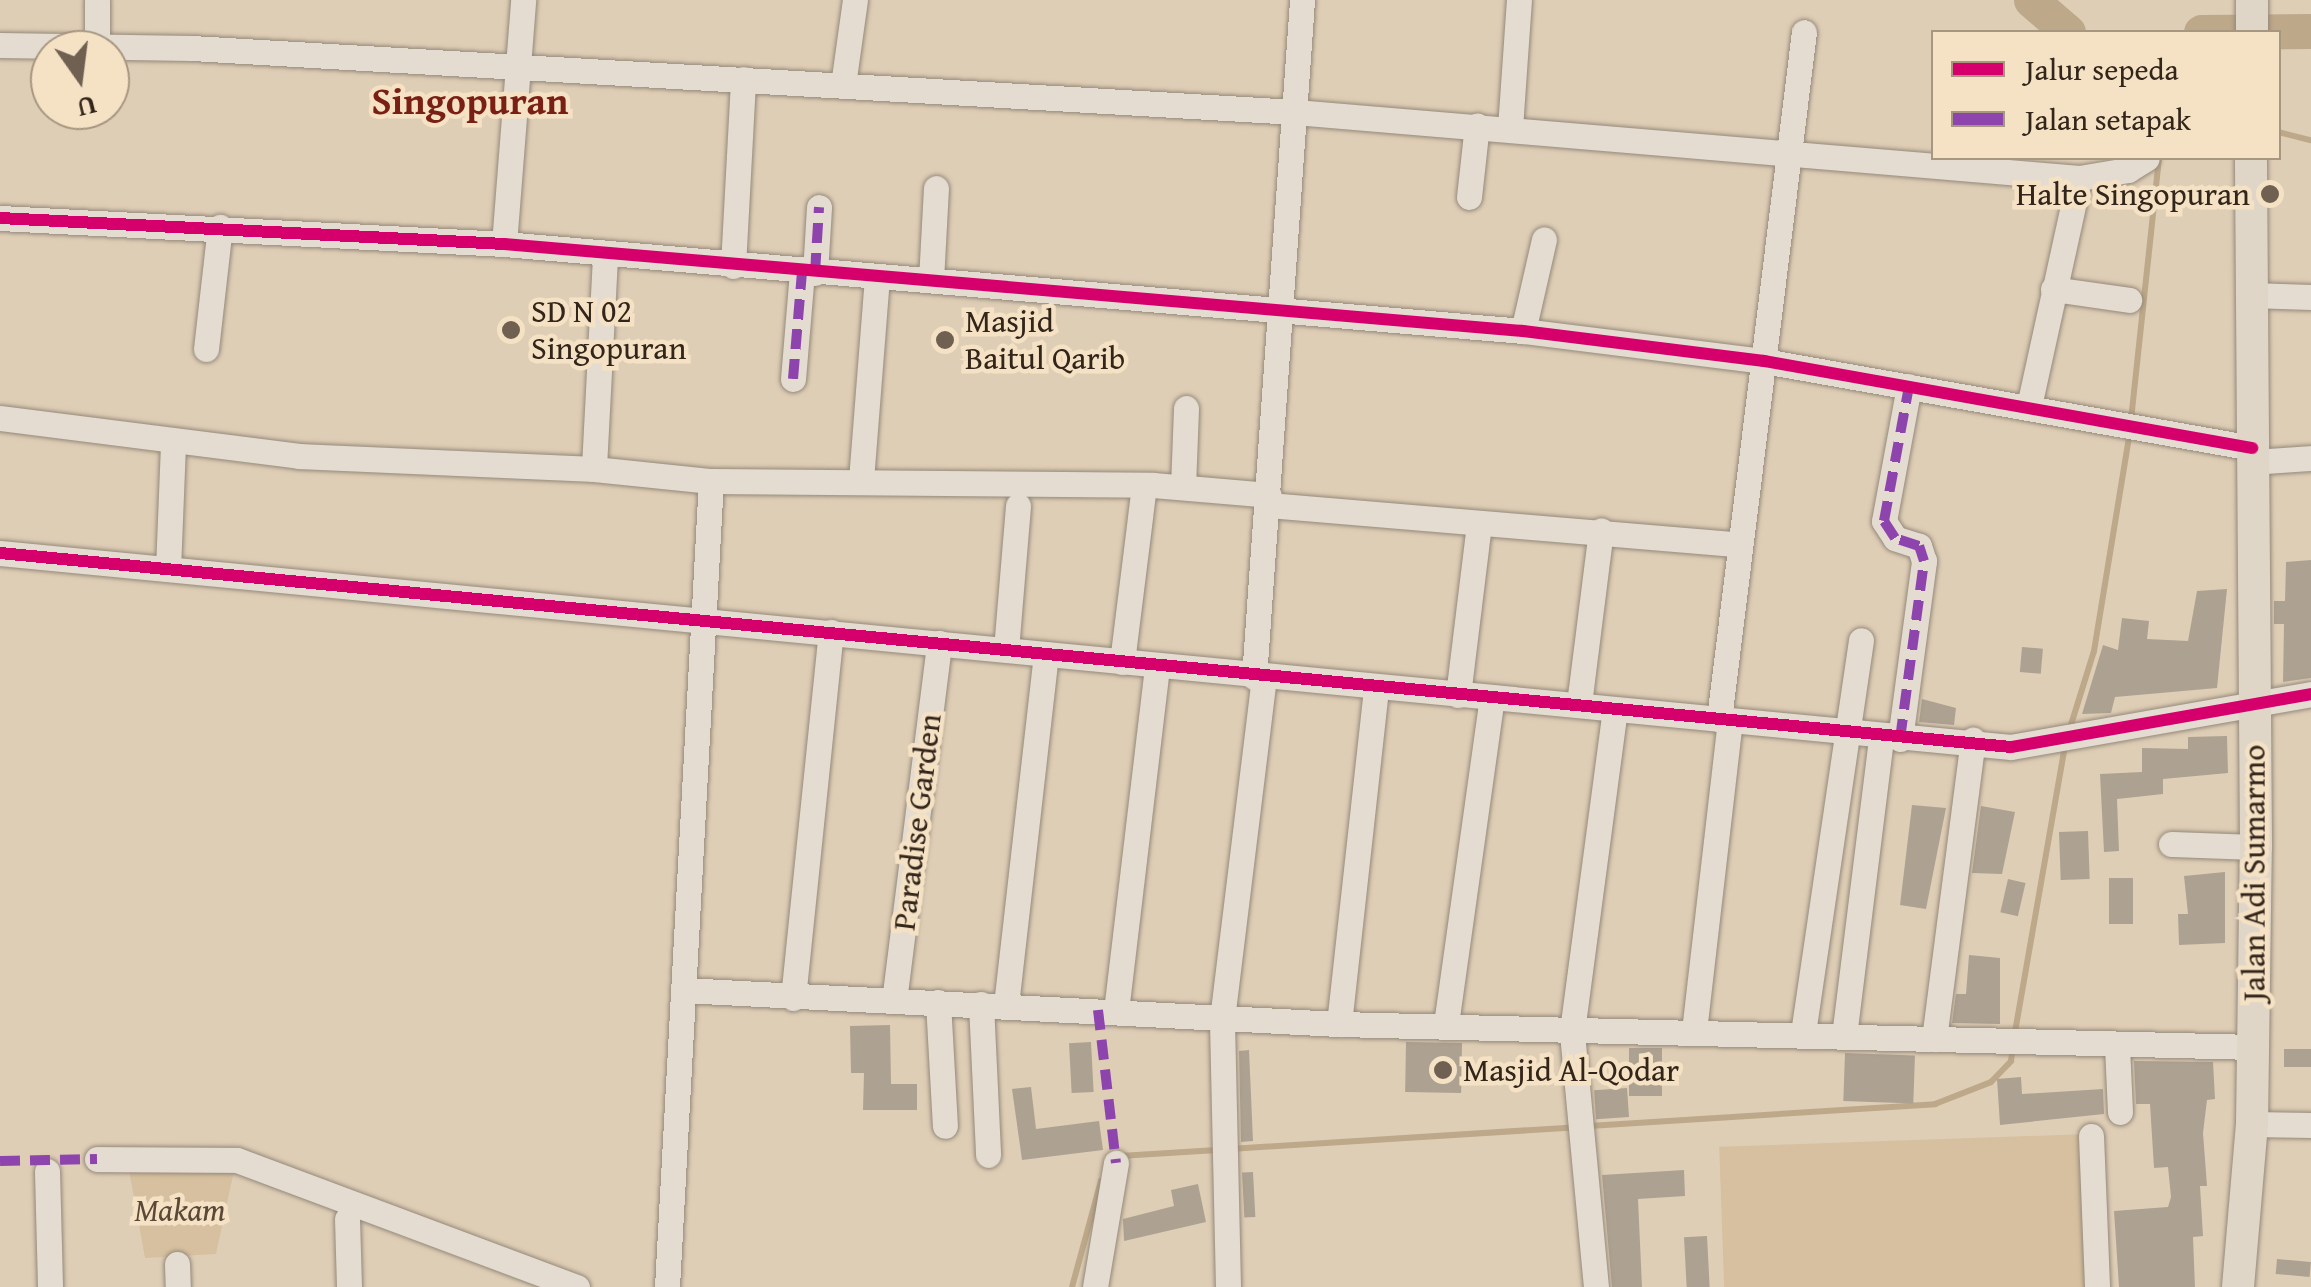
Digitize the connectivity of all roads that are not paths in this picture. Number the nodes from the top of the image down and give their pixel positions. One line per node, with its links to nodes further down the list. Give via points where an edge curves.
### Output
1 (97, 0): 6 (street)
2 (523, 0): 11 (street)
3 (855, 0): 13 (street)
4 (1302, 0): 14 (street)
5 (1519, 0): 16 (street)
6 (97, 30)
7 (1804, 32): 17 (street)
8 (0, 44): 9 (street)
9 (30, 45)
10 (130, 49): 11 (street)
11 (517, 66): 12 (street); 27 (street)
12 (743, 79): 13 (street); 29 (street)
13 (843, 84): 14 (street)
14 (1296, 112): 15 (street); 37 (street)
15 (1477, 126): 16 (street); 22 (street)
16 (1510, 128): 17 (street)
17 (1793, 151): 20 (street); 40 (street)
18 (2144, 160): 20 (street, via 2128,170)
19 (2251, 160): 34 (main road, Jalan Adi Sumarmo)
20 (2079, 178): 33 (street)
21 (936, 188): 32 (street)
22 (1468, 197)
23 (819, 207): 30 (street)
24 (0, 218): 25 (street)
25 (220, 227): 27 (street); 39 (street)
26 (1544, 240): 38 (street)
27 (504, 244): 28 (street)
28 (605, 257): 29 (street); 49 (street)
29 (733, 266): 30 (street)
30 (808, 272): 31 (street); 41 (street)
31 (877, 278): 32 (street); 50 (street)
32 (931, 280): 37 (street)
33 (2053, 289): 36 (street); 43 (street)
34 (2251, 295): 35 (street); 47 (main road, Jalan Adi Sumarmo)
35 (2311, 297)
36 (2129, 300)
37 (1280, 310): 38 (street); 54 (street)
38 (1523, 331): 40 (street)
39 (206, 349)
40 (1764, 361): 42 (street); 58 (street)
41 (793, 378)
42 (1909, 386): 43 (street); 79 (street, via 1884,520 1896,538 1919,546 1924,561)
43 (2028, 406): 47 (street)
44 (1186, 408): 53 (street)
45 (0, 418): 46 (street)
46 (173, 443): 49 (street); 60 (street)
47 (2252, 455): 48 (street); 75 (main road, Jalan Adi Sumarmo)
48 (2311, 458)
49 (594, 470): 51 (street)
50 (861, 480): 51 (street); 52 (street)
51 (711, 482): 61 (street)
52 (1144, 484): 53 (street); 67 (street)
53 (1183, 487): 54 (street)
54 (1269, 500): 56 (street); 69 (street)
55 (1018, 506): 65 (street)
56 (1479, 524): 57 (street); 71 (street)
57 (1601, 530): 58 (street); 74 (street)
58 (1738, 544): 77 (street)
59 (0, 554): 60 (street)
60 (168, 569): 61 (street)
61 (704, 622): 62 (street); 83 (street)
62 (831, 632): 64 (street); 84 (street)
63 (1861, 640): 78 (street)
64 (939, 643): 65 (street); 85 (street, Paradise Garden)
65 (1006, 650): 66 (street)
66 (1046, 654): 67 (street); 87 (street)
67 (1122, 662): 68 (street)
68 (1157, 667): 69 (street); 88 (street)
69 (1259, 678): 70 (street); 89 (street)
70 (1376, 689): 71 (street); 90 (street)
71 (1458, 694): 73 (street)
72 (2311, 694): 75 (street)
73 (1492, 698): 74 (street); 91 (street)
74 (1579, 704): 76 (street)
75 (2255, 704): 80 (street, via 2011,747); 82 (main road, Jalan Adi Sumarmo)
76 (1615, 710): 77 (street); 92 (street)
77 (1725, 720): 78 (street); 93 (street)
78 (1844, 733): 79 (street); 94 (street)
79 (1890, 738): 80 (street); 95 (street)
80 (1974, 740): 96 (street)
81 (2170, 844): 82 (street)
82 (2256, 847): 98 (main road, Jalan Adi Sumarmo)
83 (683, 990): 84 (street); 112 (street)
84 (793, 998): 85 (street)
85 (894, 1001): 86 (street)
86 (938, 1002): 87 (street); 102 (street)
87 (993, 1005): 88 (street); 104 (street)
88 (1116, 1011): 89 (street)
89 (1222, 1019): 90 (street); 114 (street)
90 (1339, 1024): 91 (street)
91 (1446, 1024): 92 (street)
92 (1572, 1031): 93 (street); 115 (street)
93 (1694, 1031): 94 (street)
94 (1803, 1034): 95 (street)
95 (1844, 1036): 96 (street)
96 (1934, 1039): 97 (street)
97 (2117, 1046): 98 (street); 99 (street)
98 (2253, 1046): 100 (main road, Jalan Adi Sumarmo)
99 (2120, 1112)
100 (2252, 1124): 101 (street); 117 (main road, Jalan Adi Sumarmo)
101 (2311, 1125)
102 (945, 1126)
103 (2091, 1136): 116 (street)
104 (988, 1155)
105 (98, 1159): 111 (street, via 237,1160)
106 (1116, 1163): 113 (street)
107 (47, 1171): 109 (street)
108 (347, 1219): 110 (street)
109 (50, 1287)
110 (349, 1287)
111 (577, 1287)
112 (667, 1287)
113 (1095, 1287)
114 (1228, 1287)
115 (1596, 1287)
116 (2097, 1287)
117 (2238, 1287)

